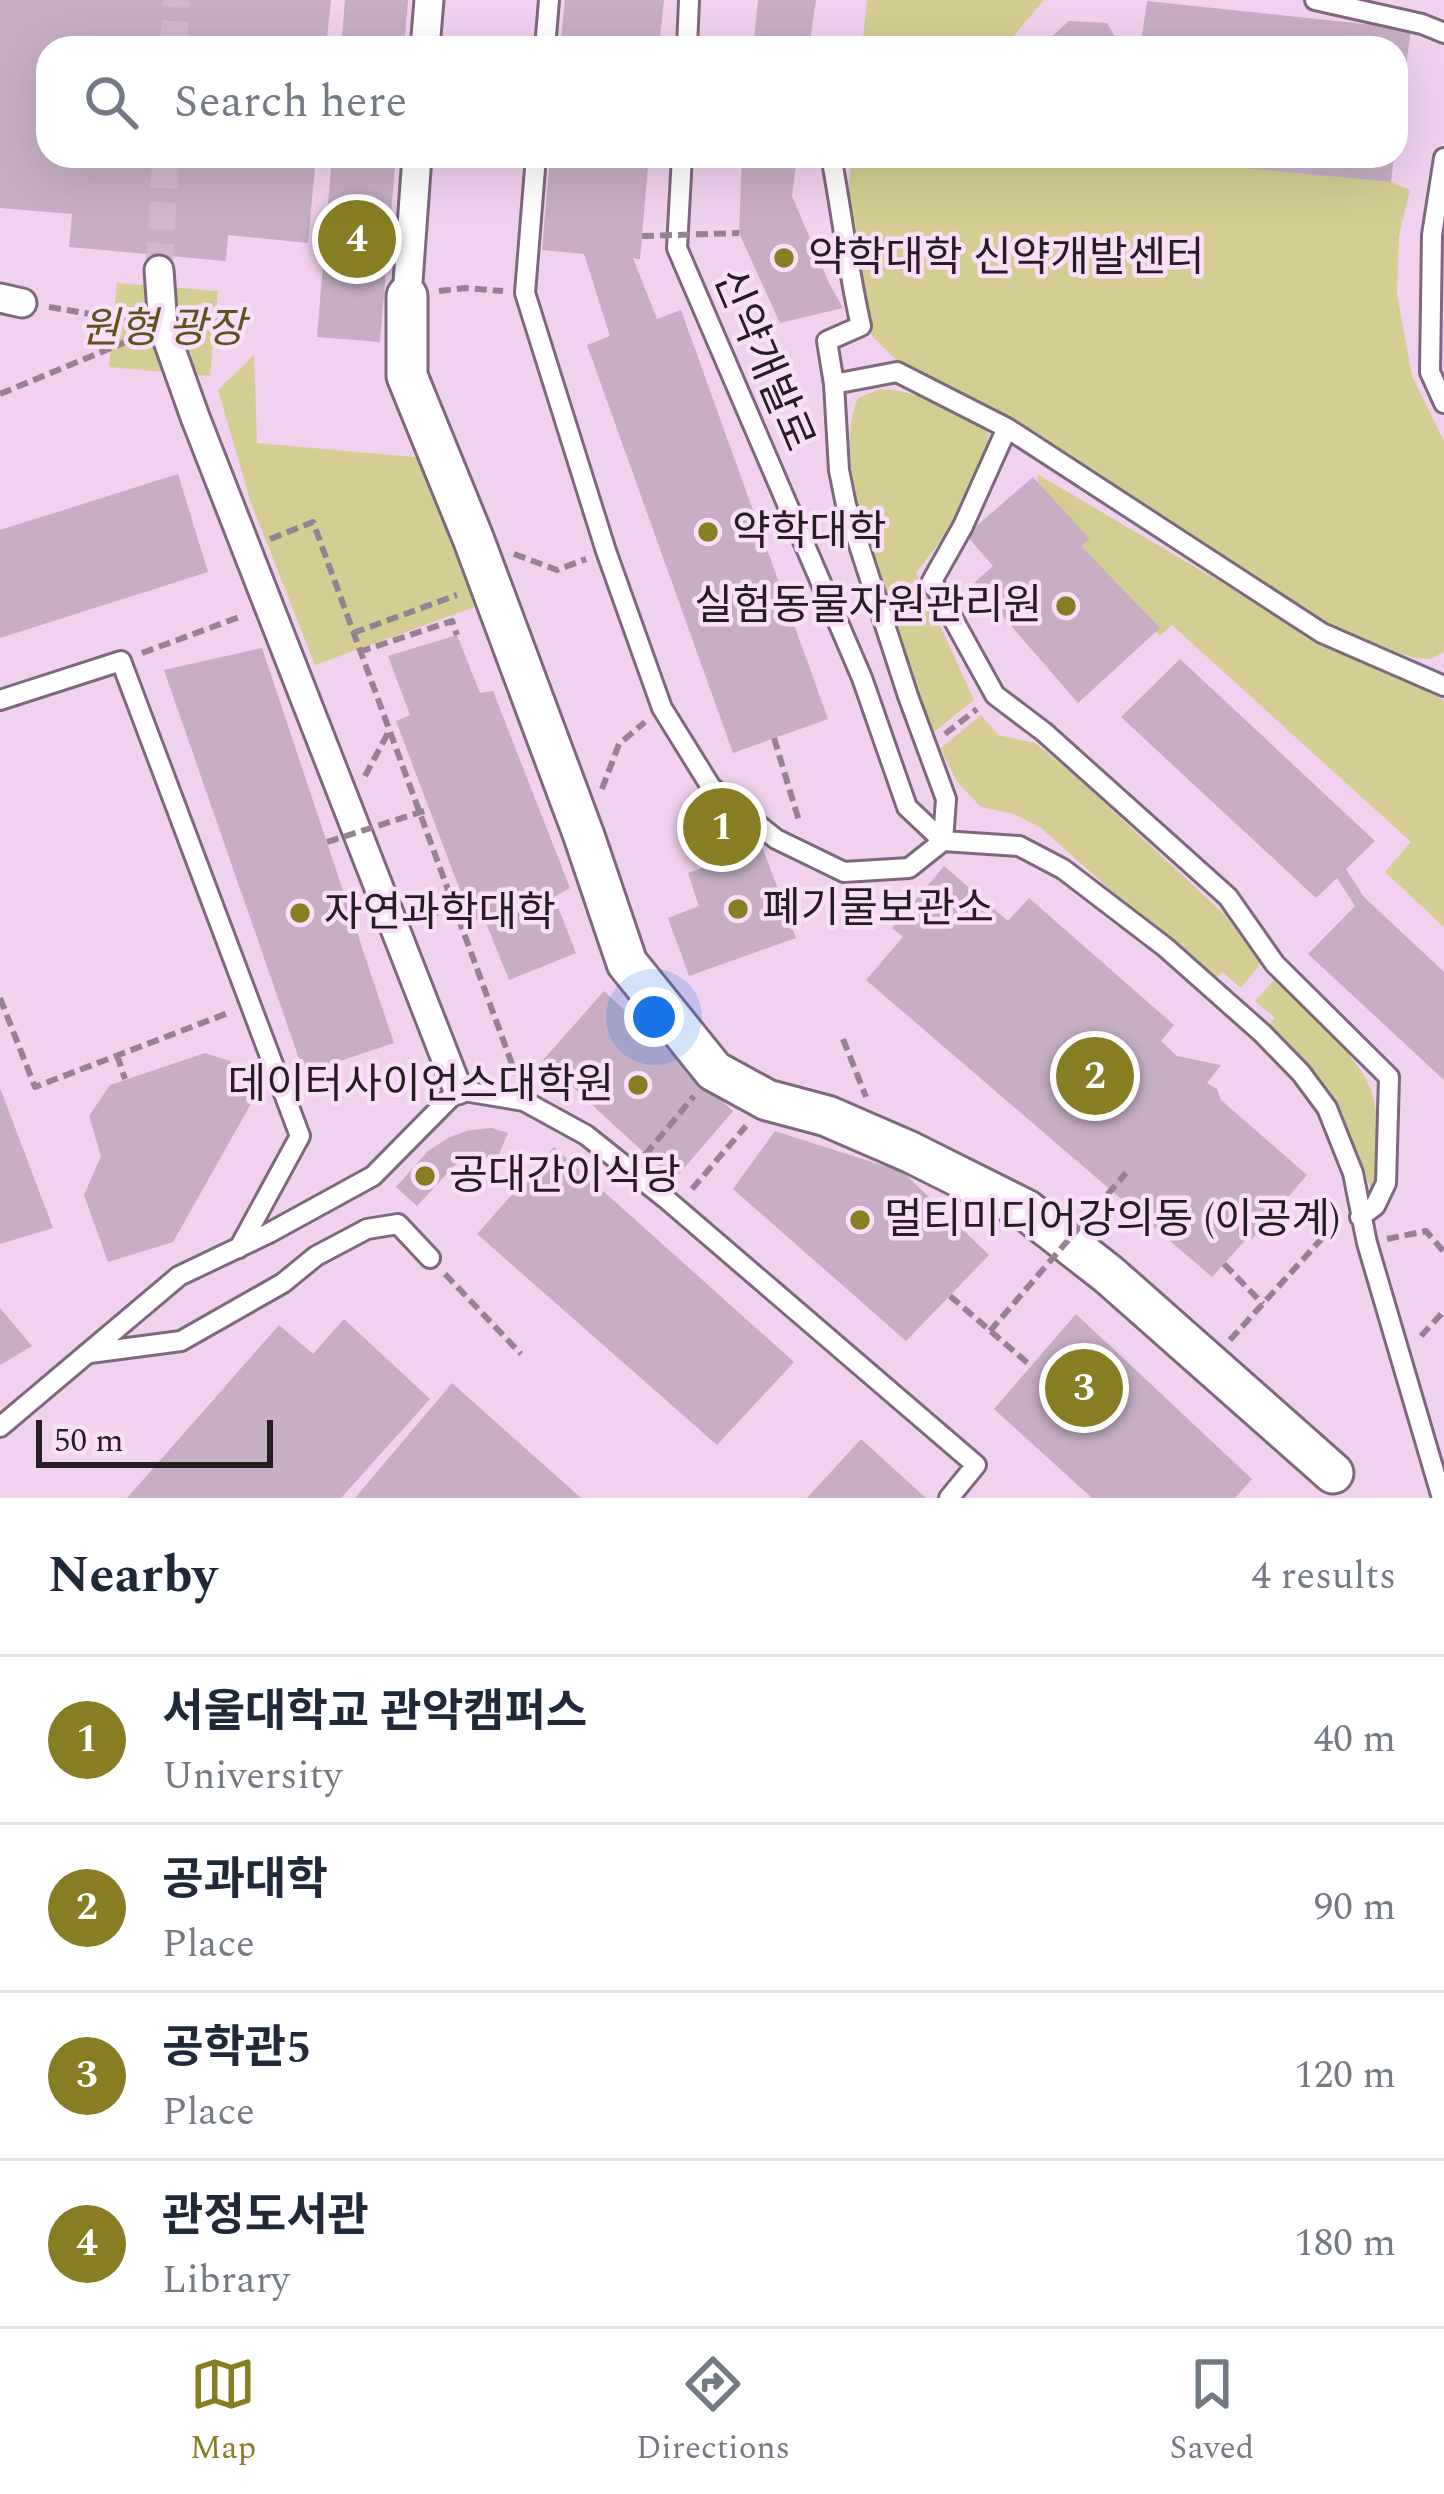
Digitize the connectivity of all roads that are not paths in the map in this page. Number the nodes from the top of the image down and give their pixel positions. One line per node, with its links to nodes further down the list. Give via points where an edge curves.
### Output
1 (429, 0): 6 (street)
2 (549, 0): 7 (lane)
3 (689, 0): 8 (lane)
4 (1315, 0): 5 (lane)
5 (1444, 33)
6 (426, 36)
7 (546, 36)
8 (688, 36)
9 (1444, 158): 17 (lane, via 1432,235 1430,372)
10 (416, 168): 15 (street)
11 (535, 168): 21 (lane, via 525,293 662,708 711,787 776,838 844,872 909,868)
12 (681, 168): 21 (lane, 신약개발로, via 677,248 862,678 907,807)
13 (833, 168): 16 (lane, via 862,326 827,341)
14 (159, 270): 22 (street, via 163,327 195,417)
15 (407, 296): 28 (street, via 407,376 627,962 714,1071 1026,1210)
16 (834, 384): 18 (lane, via 897,372); 21 (lane, via 846,505 946,799)
17 (1444, 403)
18 (1006, 428): 19 (lane, via 1322,633); 23 (lane, via 932,581 995,695 1228,896 1275,964 1389,1077 1385,1183 1376,1206)
19 (1442, 679)
20 (0, 700): 24 (lane, via 121,661 300,1136)
21 (943, 842): 23 (lane, via 1018,846 1064,869 1262,1034 1327,1108 1353,1173)
22 (458, 1090): 24 (lane, via 373,1177); 29 (lane, via 524,1101 631,1171 976,1465)
23 (1360, 1217): 30 (lane)
24 (239, 1248): 26 (lane, via 179,1276)
25 (430, 1258): 26 (lane, via 398,1224 367,1229 181,1341)
26 (90, 1353): 27 (lane)
27 (0, 1427)
28 (1337, 1479)
29 (949, 1498)
30 (1442, 1498)

